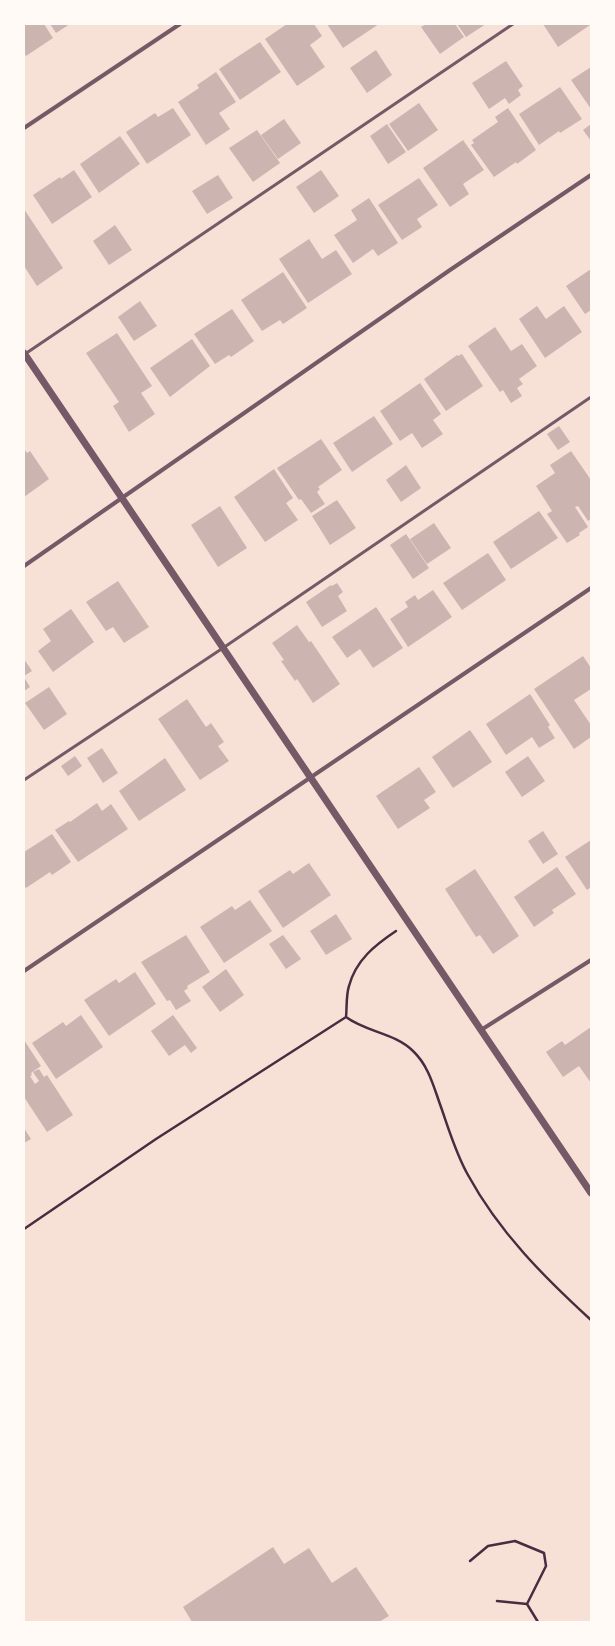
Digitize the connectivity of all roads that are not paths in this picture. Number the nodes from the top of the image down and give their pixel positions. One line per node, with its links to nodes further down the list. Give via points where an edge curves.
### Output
1 (180, 24): 3 (street)
2 (513, 24): 5 (lane)
3 (24, 128)
4 (591, 175): 7 (street)
5 (24, 354): 7 (street)
6 (591, 397): 10 (lane)
7 (122, 498): 8 (street); 10 (street)
8 (24, 566)
9 (591, 588): 11 (street)
10 (223, 648): 11 (street); 12 (lane)
11 (309, 777): 14 (street); 15 (street)
12 (24, 780)
13 (591, 960): 15 (street)
14 (24, 971)
15 (480, 1030): 16 (street)
16 (591, 1192)

